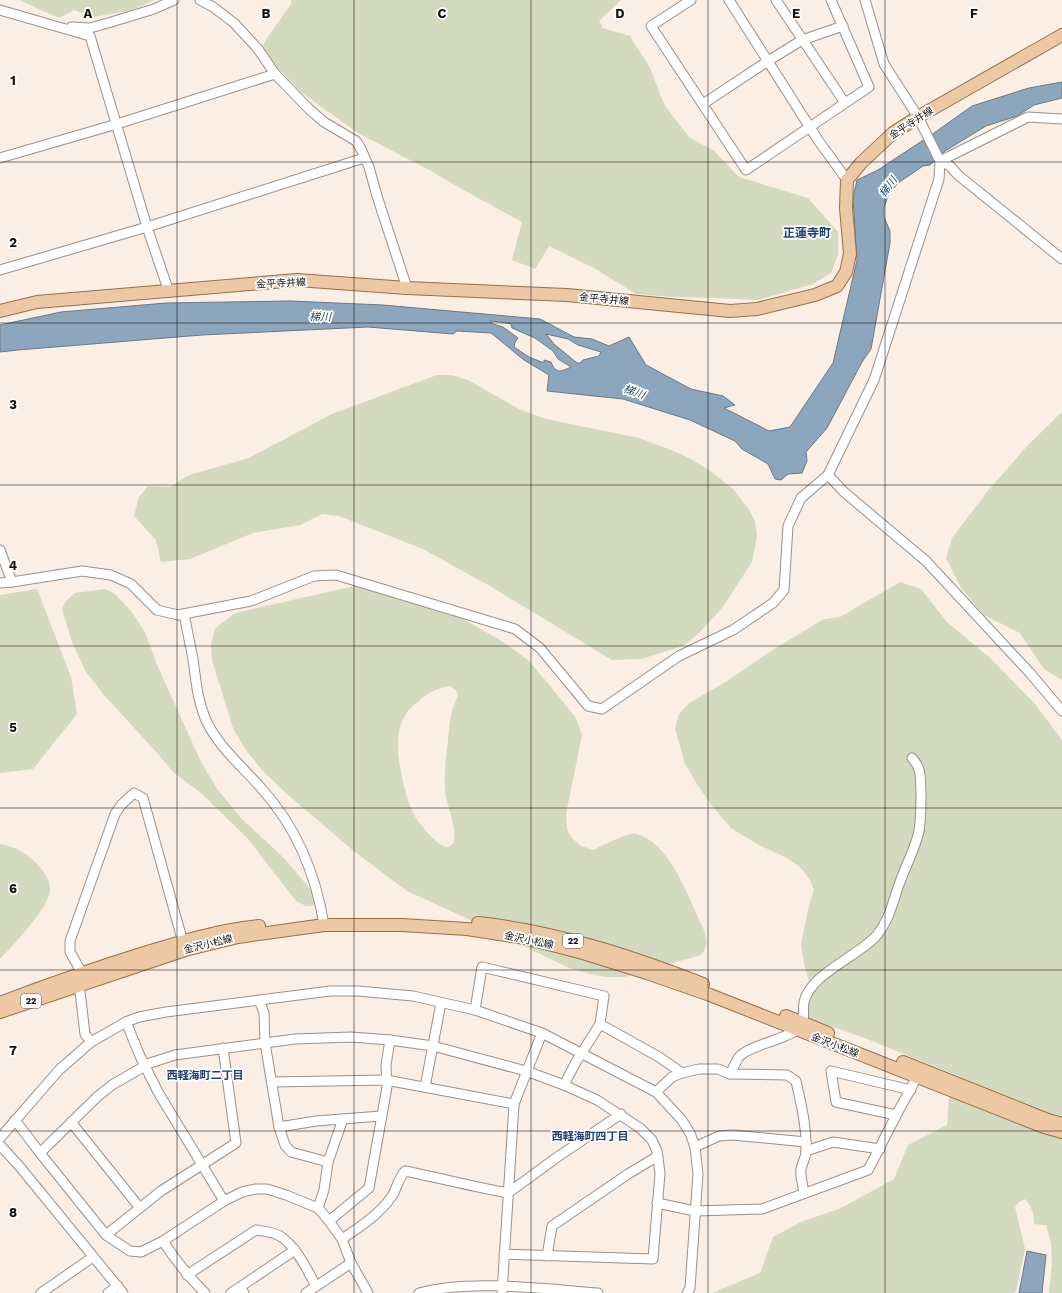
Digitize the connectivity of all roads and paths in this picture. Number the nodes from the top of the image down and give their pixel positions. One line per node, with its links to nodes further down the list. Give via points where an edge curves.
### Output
1 (174, 0): 10 (street, via 154,9 90,28)
2 (200, 0): 14 (street, via 234,24 258,49)
3 (691, 0): 16 (street, via 651,26)
4 (729, 0): 13 (street)
5 (776, 0): 12 (street)
6 (832, 0): 9 (street)
7 (866, 0): 18 (street, via 884,64)
8 (0, 10): 10 (street)
9 (843, 26): 12 (street); 15 (street, via 869,87)
10 (60, 27): 19 (street, via 90,36)
11 (1062, 35): 18 (main road, 金平寺井線)
12 (802, 40): 13 (street); 15 (street)
13 (768, 61): 16 (street); 20 (street)
14 (275, 74): 19 (street); 22 (street, via 309,110 356,141)
15 (845, 103): 20 (street)
16 (703, 104): 20 (street, via 746,170)
17 (1062, 119): 23 (street, via 1028,117)
18 (919, 121): 23 (street); 24 (main road, 金平寺井線, via 893,133 860,163)
19 (117, 124): 21 (street); 25 (street)
20 (810, 127): 24 (street)
21 (0, 158)
22 (364, 158): 25 (street); 28 (street, via 369,166)
23 (940, 161): 26 (street, via 950,166); 31 (street, via 939,179 874,380)
24 (847, 180): 28 (main road, 金平寺井線, via 846,208 850,254 846,272 837,286 815,295 757,309 730,311 567,295)
25 (147, 227): 27 (street); 29 (street)
26 (1062, 259)
27 (0, 270)
28 (407, 288): 29 (main road, 金平寺井線, via 297,280)
29 (169, 292): 30 (main road, 金平寺井線, via 37,302)
30 (0, 311)
31 (828, 475): 35 (street, via 800,498 788,526 784,590 773,603 733,630 679,656 602,709 588,706 540,648 515,629 336,575 314,576 251,601); 36 (street, via 844,492 926,561)
32 (0, 550): 33 (street)
33 (12, 582): 34 (street); 35 (street, via 82,571 111,575 131,584 157,610 178,616)
34 (0, 583)
35 (184, 614): 38 (street, via 197,692 206,718 228,752 263,790 290,826 315,885)
36 (1062, 711)
37 (912, 758): 49 (street, via 918,765 921,784 919,830 890,915 876,936 812,986 804,1001)
38 (323, 922): 39 (main road, 金沢小松線 / 22); 49 (main road, 金沢小松線 / 22, via 467,929 525,938 583,952)
39 (184, 945): 40 (main road, 金沢小松線 / 22); 40 (street, via 143,798 134,793 121,804 115,814 70,941 70,952); 41 (main road, 金沢小松線 / 22)
40 (82, 973): 41 (street); 43 (main road, 金沢小松線 / 22)
41 (79, 985): 46 (main road, 金沢小松線 / 22); 52 (street, via 85,1034)
42 (259, 1000): 44 (street, via 330,991 358,991 413,996); 47 (street, via 166,1012); 53 (street, via 264,1013)
43 (0, 1002)
44 (441, 1003): 45 (street); 54 (street)
45 (475, 1010): 48 (street, via 482,967 604,996); 50 (street)
46 (0, 1012)
47 (126, 1022): 52 (street); 57 (street)
48 (600, 1024): 56 (street); 59 (street)
49 (800, 1026): 60 (street, via 790,1034 747,1051 739,1057); 61 (main road, 金沢小松線 / 22); 75 (main road, 金沢小松線 / 22)
50 (542, 1033): 56 (street); 58 (street)
51 (390, 1040): 53 (street, via 351,1037); 54 (street); 62 (street)
52 (91, 1042): 73 (street, via 59,1070)
53 (265, 1043): 55 (street); 63 (street)
54 (433, 1046): 58 (street); 65 (street)
55 (223, 1048): 57 (street, via 175,1055); 86 (street, via 236,1142)
56 (582, 1053): 64 (street); 67 (street)
57 (145, 1066): 74 (street, via 96,1097); 86 (street)
58 (526, 1071): 64 (street); 68 (street)
59 (682, 1073): 60 (street, via 699,1069 718,1069); 67 (street, via 672,1077)
60 (730, 1074): 81 (street, via 787,1076 796,1081 804,1120)
61 (916, 1077): 66 (street); 77 (main road, 金沢小松線 / 22)
62 (386, 1080): 63 (street); 65 (street); 71 (street)
63 (272, 1082): 76 (street)
64 (564, 1085): 69 (street)
65 (425, 1087): 68 (street)
66 (911, 1090): 70 (street); 70 (street, via 831,1071 836,1102)
67 (656, 1092): 80 (street, via 681,1119)
68 (514, 1104): 87 (street)
69 (621, 1114): 84 (street, via 652,1140); 87 (street)
70 (896, 1115): 82 (street)
71 (381, 1116): 72 (street); 94 (street, via 369,1188)
72 (343, 1119): 76 (street); 85 (street)
73 (15, 1120): 78 (street); 83 (street)
74 (71, 1122): 83 (street); 91 (street)
75 (1062, 1124)
76 (279, 1127): 85 (street, via 285,1145 292,1152)
77 (1062, 1132)
78 (0, 1138)
79 (0, 1145): 101 (street)
80 (695, 1147): 81 (street, via 719,1136 732,1135); 93 (street, via 698,1174)
81 (806, 1147): 82 (street, via 833,1142); 88 (street, via 801,1166)
82 (880, 1149): 88 (street, via 868,1170)
83 (40, 1153): 95 (street)
84 (658, 1156): 90 (street, via 660,1173); 100 (street, via 552,1226)
85 (328, 1162): 92 (street, via 324,1190)
86 (203, 1165): 89 (street); 91 (street, via 161,1191)
87 (508, 1193): 96 (street, via 405,1172 392,1196 377,1213); 99 (street)
88 (804, 1194): 93 (street, via 762,1209)
89 (224, 1201): 92 (street, via 242,1192 267,1189); 97 (street)
90 (657, 1203): 93 (street); 100 (street, via 653,1259)
91 (140, 1208): 95 (street)
92 (318, 1208): 94 (street)
93 (695, 1211): 116 (street, via 690,1288)
94 (329, 1221): 96 (street)
95 (106, 1235): 97 (street, via 130,1251 141,1252)
96 (342, 1239): 102 (street)
97 (163, 1241): 103 (street)
98 (295, 1250): 103 (street, via 280,1236 256,1230); 104 (street); 106 (street)
99 (504, 1254): 100 (street); 107 (street)
100 (547, 1256)
101 (93, 1257): 105 (street); 108 (street)
102 (351, 1262): 104 (street); 113 (street)
103 (187, 1275): 110 (street)
104 (316, 1286): 112 (street)
105 (121, 1290): 109 (street)
106 (242, 1290): 111 (street)
107 (503, 1290): 114 (street, via 459,1287); 115 (street)
108 (41, 1293)
109 (108, 1293)
110 (205, 1293)
111 (231, 1293)
112 (306, 1293)
113 (368, 1293)
114 (419, 1293)
115 (598, 1293)
116 (687, 1293)

